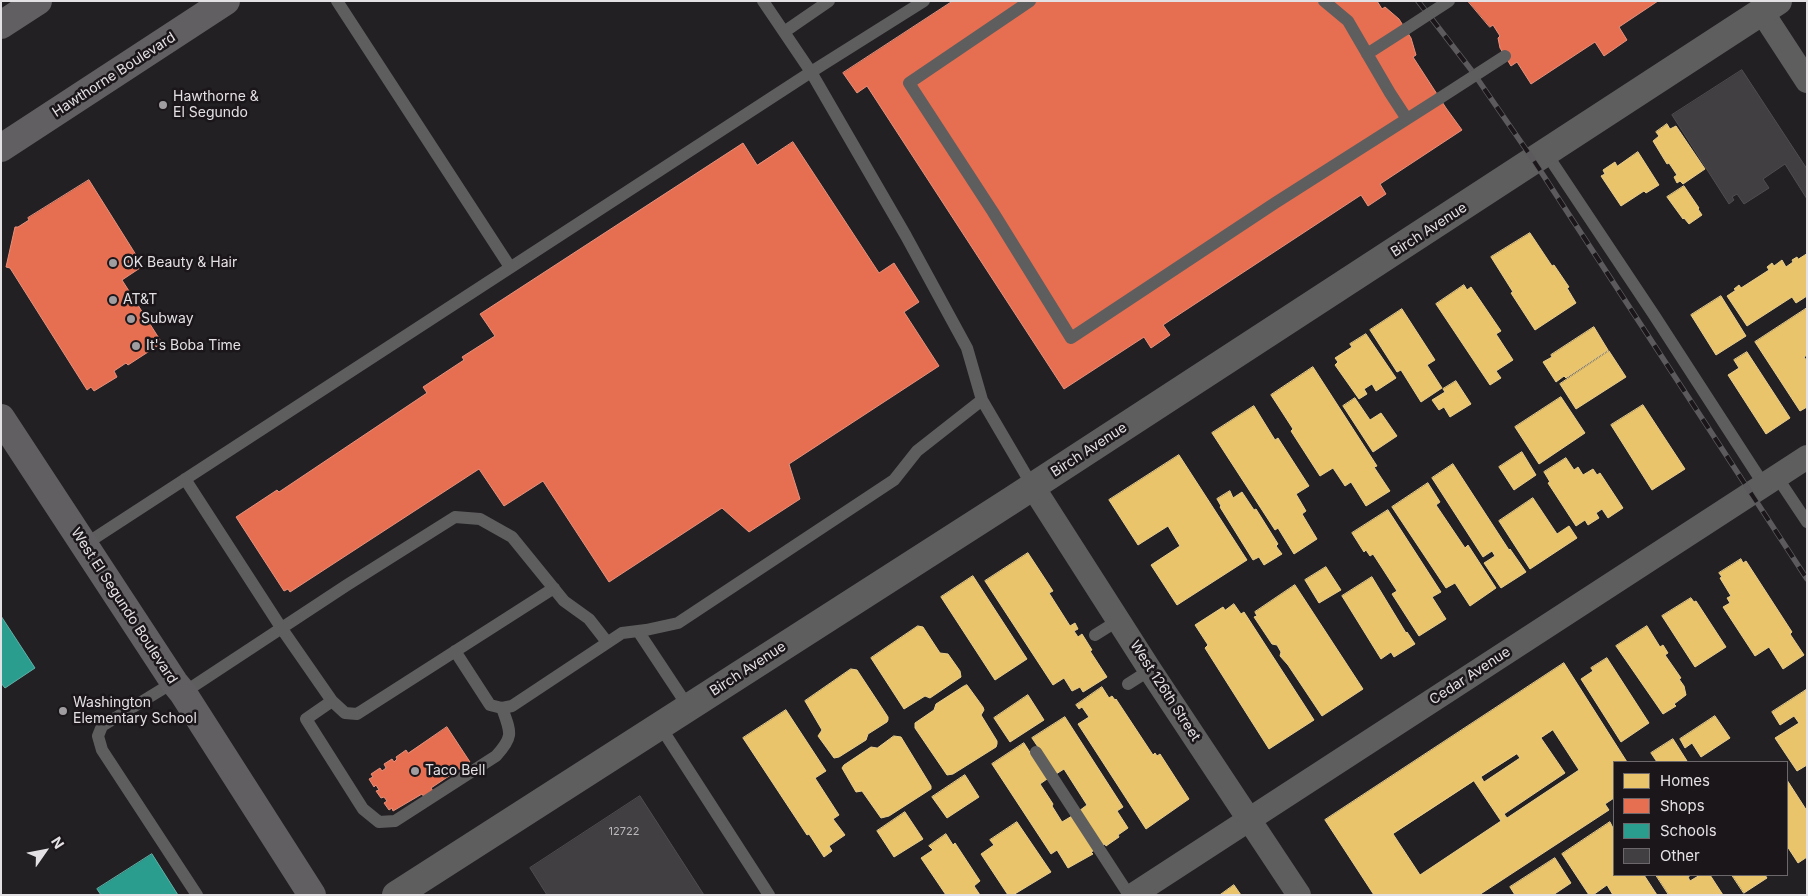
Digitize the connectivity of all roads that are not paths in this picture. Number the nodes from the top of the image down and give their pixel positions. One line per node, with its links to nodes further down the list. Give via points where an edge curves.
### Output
1 (38, 1): 11 (main road)
2 (226, 1): 18 (main road, Hawthorne Boulevard)
3 (337, 1): 20 (lane)
4 (763, 1): 12 (lane)
5 (829, 1): 12 (lane)
6 (924, 1): 15 (lane)
7 (1030, 1): 17 (lane, via 909,83 1071,338)
8 (1324, 1): 13 (lane, via 1348,21)
9 (1449, 1): 13 (lane, bridge)
10 (1770, 7): 16 (street); 19 (street, Birch Avenue)
11 (1, 25)
12 (784, 32): 15 (lane)
13 (1367, 54): 17 (lane)
14 (1505, 56): 17 (lane, bridge)
15 (811, 72): 20 (lane); 21 (lane, via 967,348)
16 (1807, 82)
17 (1407, 119)
18 (1, 148)
19 (1546, 153): 25 (lane); 26 (street, Birch Avenue)
20 (510, 267): 24 (lane)
21 (982, 400): 26 (lane); 32 (lane, via 917,451 894,480 678,623)
22 (1, 418): 28 (main road, West El Segundo Boulevard)
23 (1807, 457): 25 (street, Cedar Avenue)
24 (185, 479): 28 (lane); 31 (lane)
25 (1770, 481): 27 (lane); 44 (street, Cedar Avenue)
26 (1033, 487): 30 (street, West 126th Street); 41 (street, Birch Avenue)
27 (1807, 522)
28 (84, 545): 38 (main road, West El Segundo Boulevard)
29 (554, 588): 31 (lane, via 512,537 480,519 455,517); 34 (lane, via 564,601 589,618); 35 (lane)
30 (1119, 620): 33 (lane); 36 (street, West 126th Street)
31 (282, 629): 38 (lane); 39 (lane)
32 (638, 631): 34 (lane, via 622,633); 41 (lane)
33 (1095, 635)
34 (607, 642): 40 (lane, via 512,706)
35 (455, 651): 39 (lane, via 357,714 345,713); 40 (lane, via 490,705)
36 (1150, 670): 37 (lane); 44 (street, West 126th Street)
37 (1128, 684)
38 (178, 688): 45 (lane, via 102,726 98,736 102,750); 46 (main road, West El Segundo Boulevard)
39 (332, 701): 40 (lane, via 306,719 363,808 379,822 395,820 496,756 507,743 509,730)
40 (502, 708)
41 (689, 708): 42 (street, Birch Avenue)
42 (660, 726): 47 (street, Birch Avenue); 48 (lane)
43 (1036, 752): 49 (lane)
44 (1250, 818): 50 (street, Cedar Avenue); 51 (street, West 126th Street)
45 (197, 895)
46 (312, 895)
47 (396, 895)
48 (769, 895)
49 (1129, 895)
50 (1133, 895)
51 (1299, 895)

